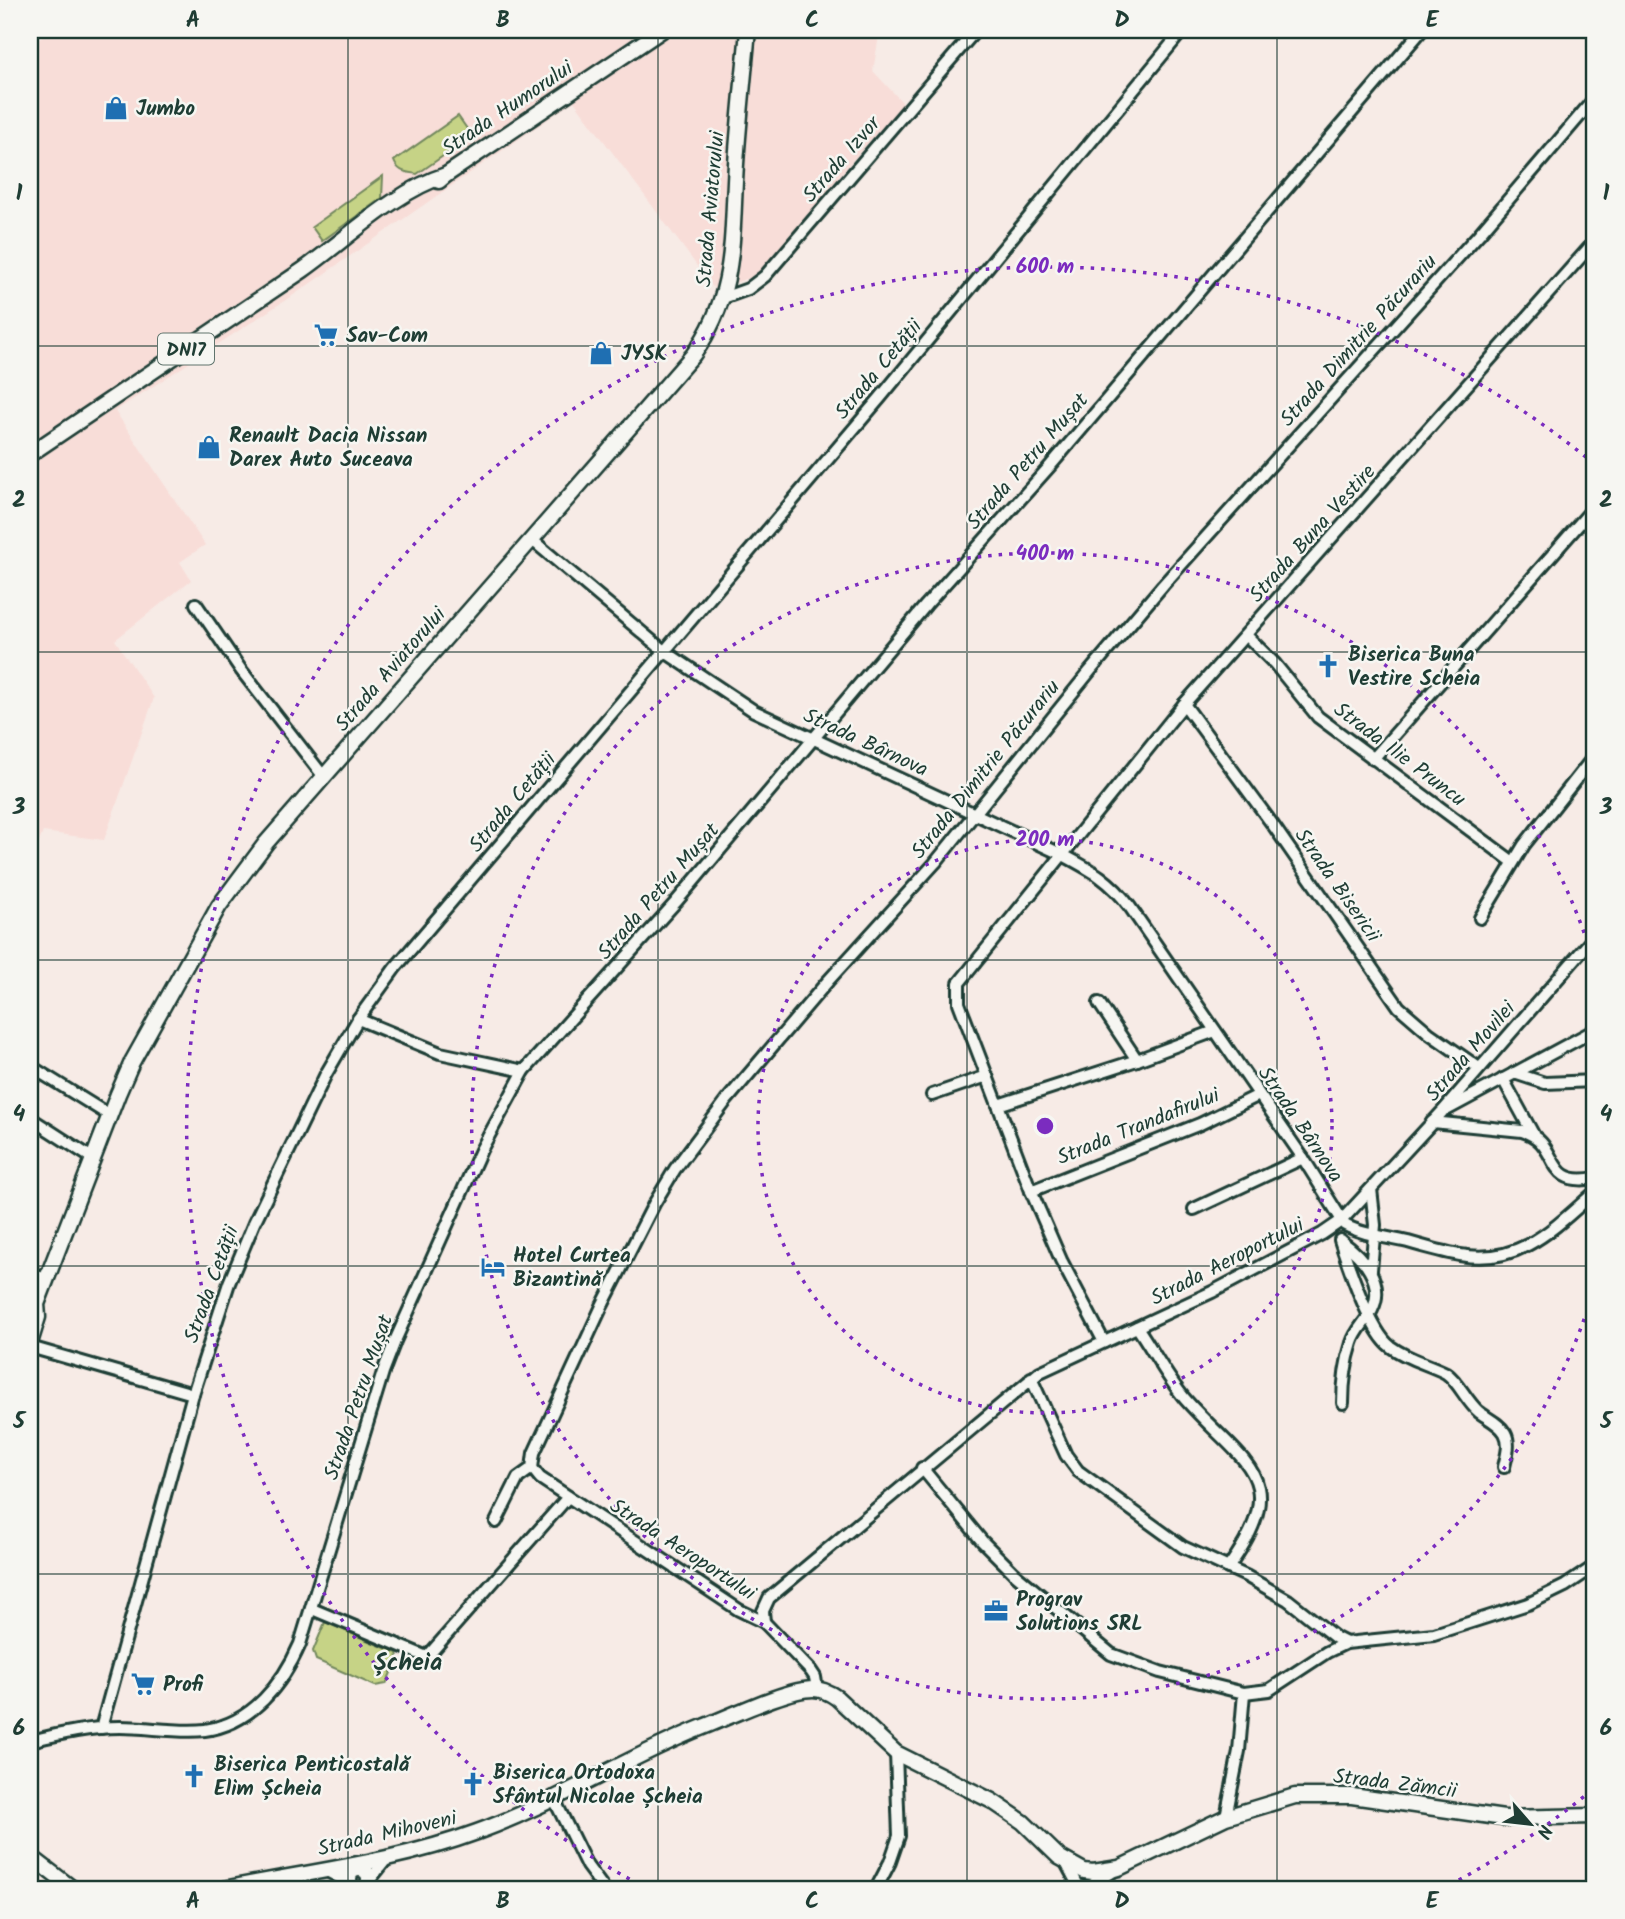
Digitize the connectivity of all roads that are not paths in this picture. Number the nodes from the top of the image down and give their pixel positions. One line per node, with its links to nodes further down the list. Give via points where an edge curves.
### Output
1 (662, 30): 9 (main road, Strada Humorului / DN17)
2 (748, 30): 8 (main road, Strada Aviatorului)
3 (976, 30): 8 (street, Strada Izvor, via 765,276)
4 (1183, 30): 14 (street, Strada Cetății)
5 (1422, 30): 16 (street, Strada Petru Mușat)
6 (1595, 98): 20 (street, Strada Dimitrie Păcurariu, via 1155,595)
7 (1595, 241): 13 (street, Strada Buna Vestire)
8 (723, 298): 11 (main road, Strada Aviatorului, via 693,355)
9 (30, 454)
10 (1595, 506): 18 (street)
11 (531, 539): 14 (street, Strada Bârnova); 19 (main road, Strada Aviatorului)
12 (196, 604): 19 (street)
13 (1246, 635): 15 (street, Strada Buna Vestire); 18 (street, Strada Ilie Pruncu, via 1311,710)
14 (664, 651): 16 (street, Strada Bârnova, via 754,711); 26 (street, Strada Cetății, via 395,968)
15 (1184, 704): 21 (street, Strada Buna Vestire); 31 (street, Strada Bisericii, via 1399,1007)
16 (812, 738): 20 (street, Strada Bârnova); 32 (street, Strada Petru Mușat, via 676,902)
17 (1595, 755): 22 (street)
18 (1373, 759): 22 (street, Strada Ilie Pruncu)
19 (324, 777): 41 (main road, Strada Aviatorului, via 219,906 132,1062)
20 (974, 814): 21 (street, Strada Bârnova); 67 (street, Strada Dimitrie Păcurariu, via 769,1049 676,1169 602,1306 534,1453)
21 (1063, 855): 28 (street, Strada Bârnova, via 1115,888); 34 (street, Strada Buna Vestire, via 959,983 959,1003)
22 (1513, 862): 23 (street)
23 (1479, 918)
24 (1595, 936): 31 (street, Strada Movilei)
25 (1099, 1003): 29 (street)
26 (358, 1019): 32 (street, via 440,1053); 64 (street, Strada Cetății, via 326,1074 254,1223)
27 (1595, 1030): 33 (street)
28 (1215, 1031): 29 (street); 38 (street, Strada Bârnova)
29 (1137, 1060): 39 (street)
30 (30, 1066): 41 (street)
31 (1479, 1068): 40 (street, Strada Movilei)
32 (524, 1071): 73 (street, Strada Petru Mușat, via 481,1150 395,1341)
33 (1514, 1073): 35 (street); 36 (street, via 1545,1083)
34 (987, 1076): 37 (street); 39 (street, Strada Buna Vestire)
35 (1503, 1079): 40 (street); 44 (street)
36 (1595, 1081)
37 (932, 1095)
38 (1259, 1095): 45 (street, Strada Bârnova); 49 (street, Strada Trandafirului, via 1200,1124)
39 (998, 1105): 49 (street, Strada Buna Vestire)
40 (1443, 1112): 43 (street, Strada Movilei)
41 (109, 1115): 46 (main road, Strada Aviatorului)
42 (30, 1118): 46 (street)
43 (1432, 1122): 44 (street); 48 (street, Strada Movilei)
44 (1533, 1134): 47 (street, via 1542,1140 1560,1172 1581,1181)
45 (1303, 1157): 51 (street); 52 (street, Strada Bârnova)
46 (92, 1158): 57 (main road, Strada Aviatorului)
47 (1595, 1178)
48 (1371, 1189): 52 (street, Strada Aeroportului); 53 (street)
49 (1031, 1191): 61 (street, Strada Buna Vestire)
50 (1595, 1192): 53 (street, via 1554,1229 1512,1252 1461,1255)
51 (1194, 1209)
52 (1337, 1224): 53 (street); 54 (street, Strada Aeroportului); 60 (street, Strada Aeroportului)
53 (1375, 1234): 56 (street)
54 (1340, 1240): 56 (street, Strada Aeroportului); 59 (street, Strada Aeroportului)
55 (30, 1270): 57 (street)
56 (1370, 1270): 59 (street, via 1376,1287)
57 (46, 1282): 58 (main road, Strada Aviatorului)
58 (34, 1309): 62 (main road, Strada Aviatorului, via 38,1317)
59 (1370, 1314): 65 (street, via 1351,1344); 66 (street, Strada Aeroportului, via 1387,1345 1453,1378 1478,1410 1506,1434)
60 (1137, 1327): 61 (street, Strada Aeroportului); 72 (street, Strada Aeroportului, via 1182,1396 1235,1448 1258,1483 1260,1506)
61 (1104, 1342): 63 (street, Strada Aeroportului)
62 (30, 1345): 64 (street)
63 (1031, 1378): 68 (street, Strada Aeroportului); 72 (street, via 1078,1471 1183,1547)
64 (193, 1394): 78 (street, Strada Cetății)
65 (1343, 1403)
66 (1504, 1467)
67 (532, 1468): 69 (street, Strada Aeroportului); 70 (street, Strada Dimitrie Păcurariu, via 518,1478)
68 (922, 1468): 74 (street, Strada Aeroportului, via 769,1598); 77 (street, via 1014,1573 1111,1654)
69 (568, 1497): 73 (street, via 427,1657); 74 (street, Strada Aeroportului)
70 (496, 1522)
71 (1595, 1566): 75 (street, via 1544,1597 1461,1627)
72 (1228, 1568): 75 (street, via 1288,1600)
73 (312, 1609): 78 (street, Strada Petru Mușat, via 300,1644 274,1690 228,1724 205,1730)
74 (764, 1622): 76 (street, via 811,1671)
75 (1346, 1643): 77 (street, via 1269,1690)
76 (817, 1689): 80 (main road, Strada Zămcii, via 843,1702); 81 (main road, Strada Mihoveni, via 781,1697 687,1733)
77 (1244, 1693): 83 (street)
78 (101, 1728): 79 (street, Strada Petru Mușat)
79 (30, 1741)
80 (896, 1753): 86 (main road, Strada Zămcii, via 992,1801); 92 (street, via 900,1836)
81 (553, 1797): 85 (main road, Strada Mihoveni, via 474,1833); 91 (street, via 587,1866)
82 (1595, 1816): 83 (main road, Strada Zămcii, via 1504,1818 1311,1794)
83 (1226, 1817): 87 (main road, Strada Zămcii)
84 (30, 1856): 89 (main road)
85 (389, 1856): 88 (main road, Strada Mihoveni); 88 (street)
86 (1065, 1861): 87 (main road, Strada Zămcii, via 1084,1871); 93 (street)
87 (1119, 1868): 93 (street, Strada Zămcii)
88 (359, 1880): 90 (main road, Strada Mihoveni, via 325,1870)
89 (71, 1889)
90 (224, 1889)
91 (604, 1889)
92 (876, 1889)
93 (1082, 1889)

